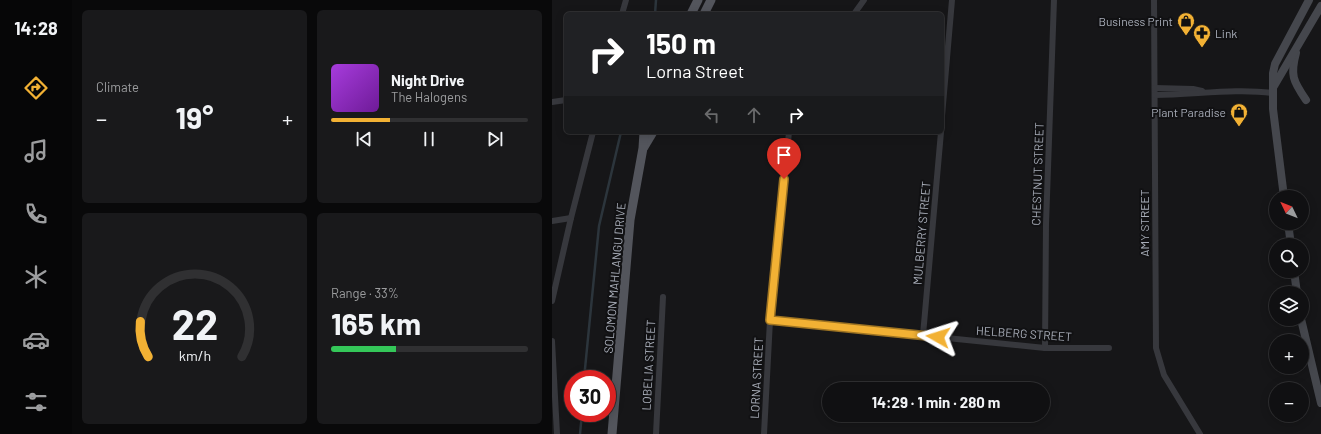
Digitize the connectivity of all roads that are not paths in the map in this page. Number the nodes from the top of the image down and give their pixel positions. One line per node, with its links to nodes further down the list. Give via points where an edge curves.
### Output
1 (626, 0): 10 (street)
2 (698, 0): 11 (main road)
3 (711, 0): 12 (main road)
4 (952, 0): 18 (street)
5 (1054, 0): 38 (street, CHESTNUT STREET, via 1046,224)
6 (1154, 0): 15 (street, AMY STREET)
7 (1309, 0): 16 (street, via 1275,64)
8 (862, 2): 13 (street)
9 (1321, 6): 14 (street)
10 (623, 12)
11 (692, 12)
12 (705, 12)
13 (855, 12)
14 (1298, 44): 16 (street); 21 (street, via 1292,74)
15 (1155, 88): 17 (street, via 1193,89); 19 (street, AMY STREET)
16 (1274, 90): 17 (street); 29 (street)
17 (1204, 92): 19 (street)
18 (944, 93)
19 (1155, 95): 45 (street, AMY STREET, via 1156,348 1164,375)
20 (564, 100): 22 (street)
21 (1306, 100)
22 (552, 102)
23 (592, 134): 30 (street)
24 (644, 134): 28 (main road, SOLOMON MAHLANGU DRIVE)
25 (652, 134): 28 (main road, SOLOMON MAHLANGU DRIVE)
26 (789, 134): 34 (street, LORNA STREET)
27 (941, 134): 36 (street, MULBERRY STREET)
28 (643, 148): 42 (main road, SOLOMON MAHLANGU DRIVE, via 630,220)
29 (1283, 190)
30 (571, 218): 31 (street); 33 (street)
31 (552, 221)
32 (663, 297): 43 (street, LOBELIA STREET)
33 (552, 301)
34 (770, 320): 36 (street, HELBERG STREET); 44 (street, LORNA STREET)
35 (1303, 326): 40 (street)
36 (922, 335): 38 (street, HELBERG STREET)
37 (552, 340): 41 (street)
38 (1045, 348): 39 (street, HELBERG STREET)
39 (1110, 348)
40 (1321, 403)
41 (557, 434)
42 (612, 434)
43 (656, 434)
44 (764, 434)
45 (1200, 434)

